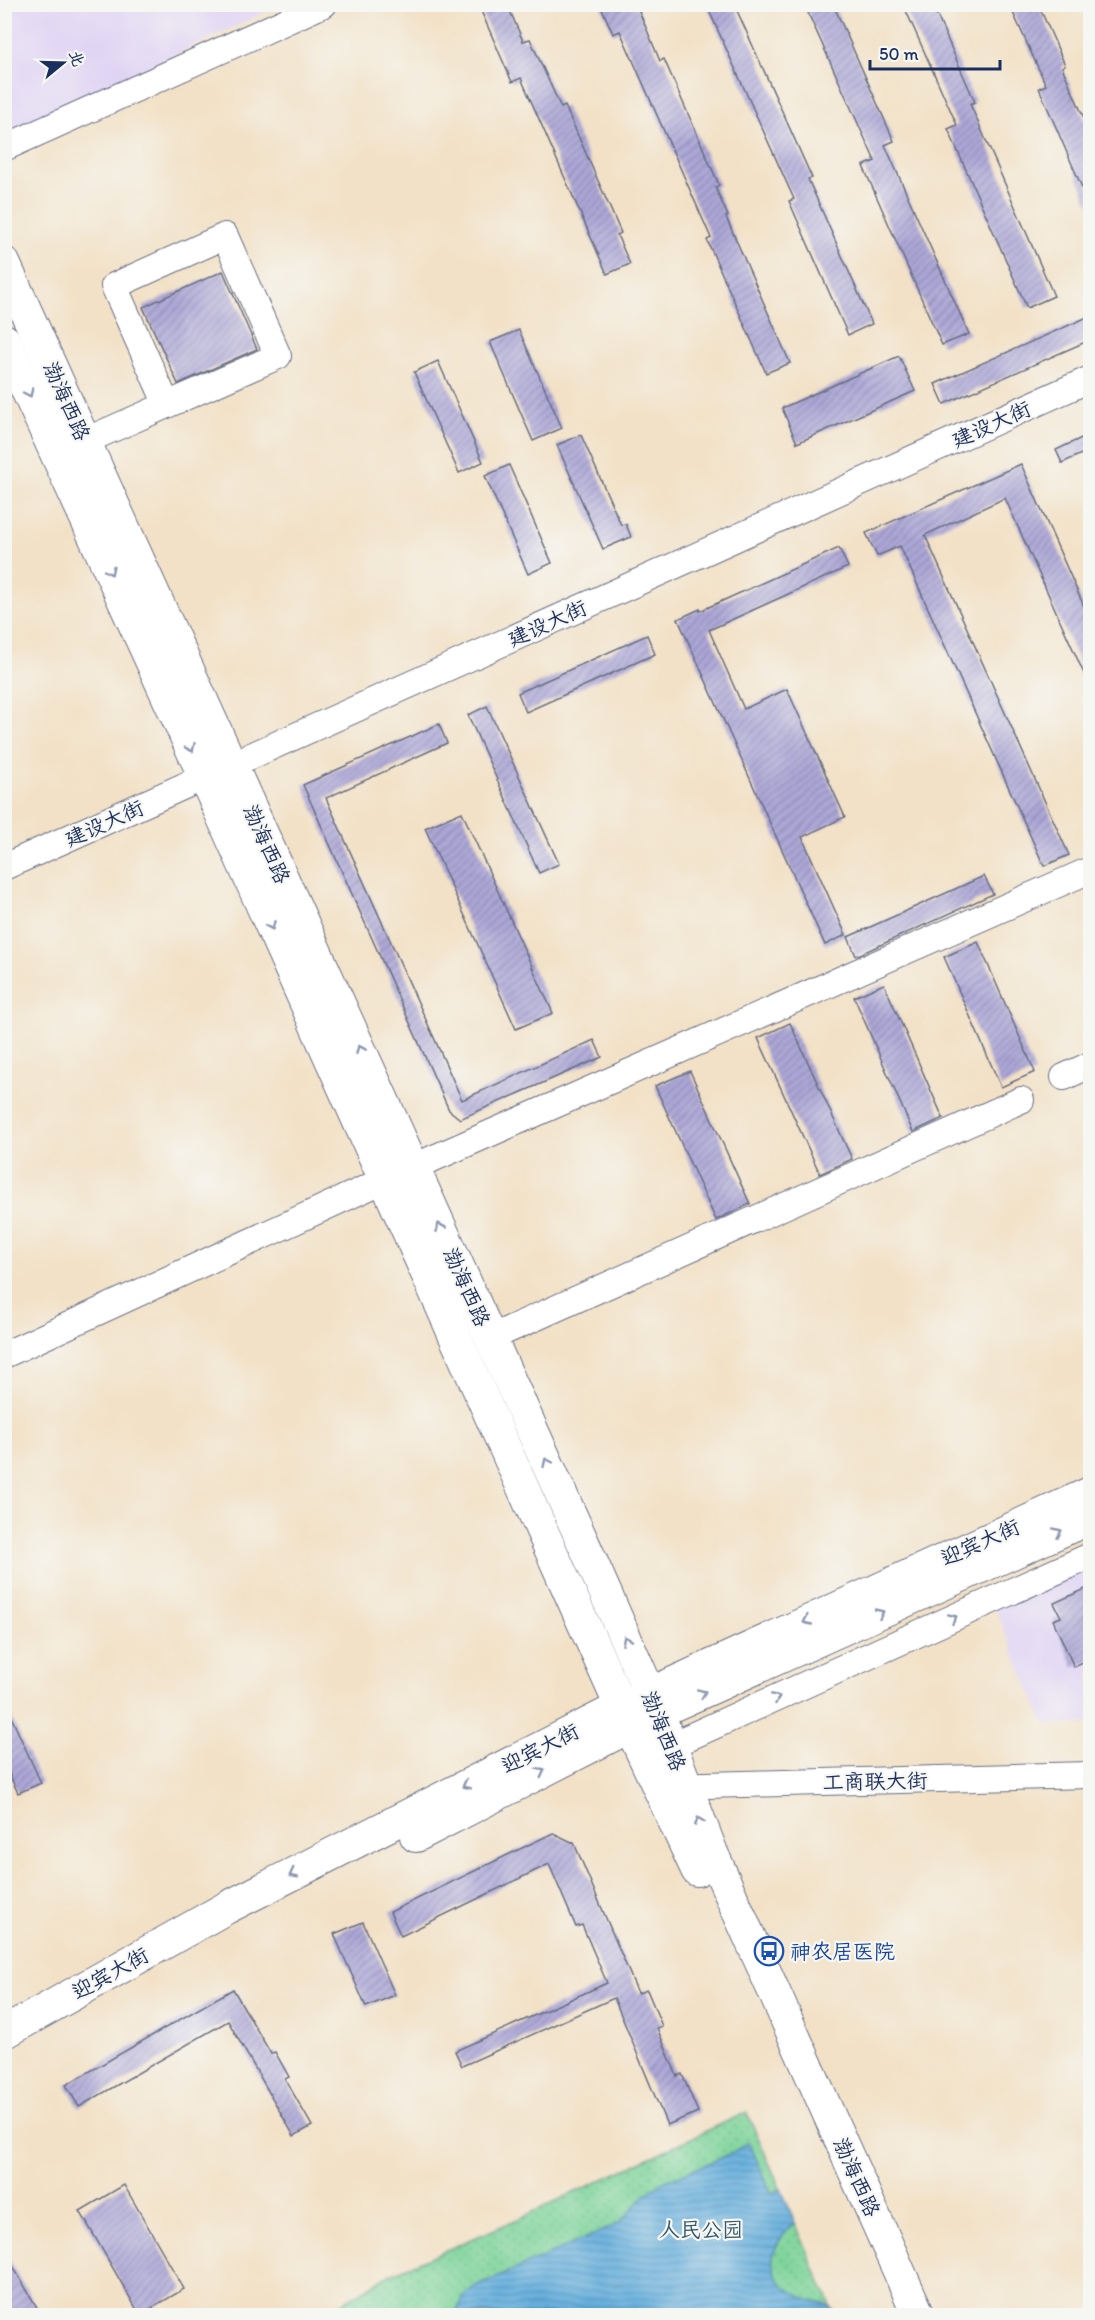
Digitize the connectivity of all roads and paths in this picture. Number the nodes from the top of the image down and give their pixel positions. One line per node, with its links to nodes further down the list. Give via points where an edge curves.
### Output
1 (324, 4): 2 (street)
2 (4, 148)
3 (4, 263): 7 (main road, 渤海西路)
4 (4, 340): 8 (main road, 渤海西路, one-way to 8)
5 (1090, 379): 8 (street, 建设大街)
6 (167, 405): 6 (street, via 114,286 225,236 278,356); 7 (street)
7 (85, 441): 8 (main road, 渤海西路)
8 (218, 771): 9 (street, 建设大街); 14 (main road, 渤海西路, one-way to 8); 15 (main road, 渤海西路, one-way to 15)
9 (4, 867)
10 (1090, 870): 14 (street)
11 (1090, 1065): 12 (street)
12 (1064, 1077)
13 (1021, 1100): 16 (street)
14 (414, 1168): 15 (street); 16 (main road, 渤海西路, one-way to 14)
15 (384, 1180): 17 (street); 22 (main road, 渤海西路)
16 (490, 1338): 21 (main road, 渤海西路, one-way to 16)
17 (4, 1354)
18 (1090, 1493): 21 (main road, 迎宾大街, one-way to 21)
19 (1090, 1518): 21 (main road, 迎宾大街, one-way to 19)
20 (1090, 1556): 23 (street, one-way to 20)
21 (654, 1703): 22 (main road, 迎宾大街); 23 (main road, 渤海西路)
22 (626, 1717): 23 (main road, 渤海西路); 26 (main road, 迎宾大街, one-way to 26, via 226,1908); 27 (main road, 迎宾大街, one-way to 22)
23 (658, 1751): 25 (main road, 渤海西路)
24 (1090, 1775): 25 (street, 工商联大街)
25 (673, 1786): 28 (main road, 渤海西路); 29 (main road, 渤海西路, one-way to 25, via 712,1853)
26 (4, 2033)
27 (4, 2051)
28 (899, 2316)
29 (919, 2316)

